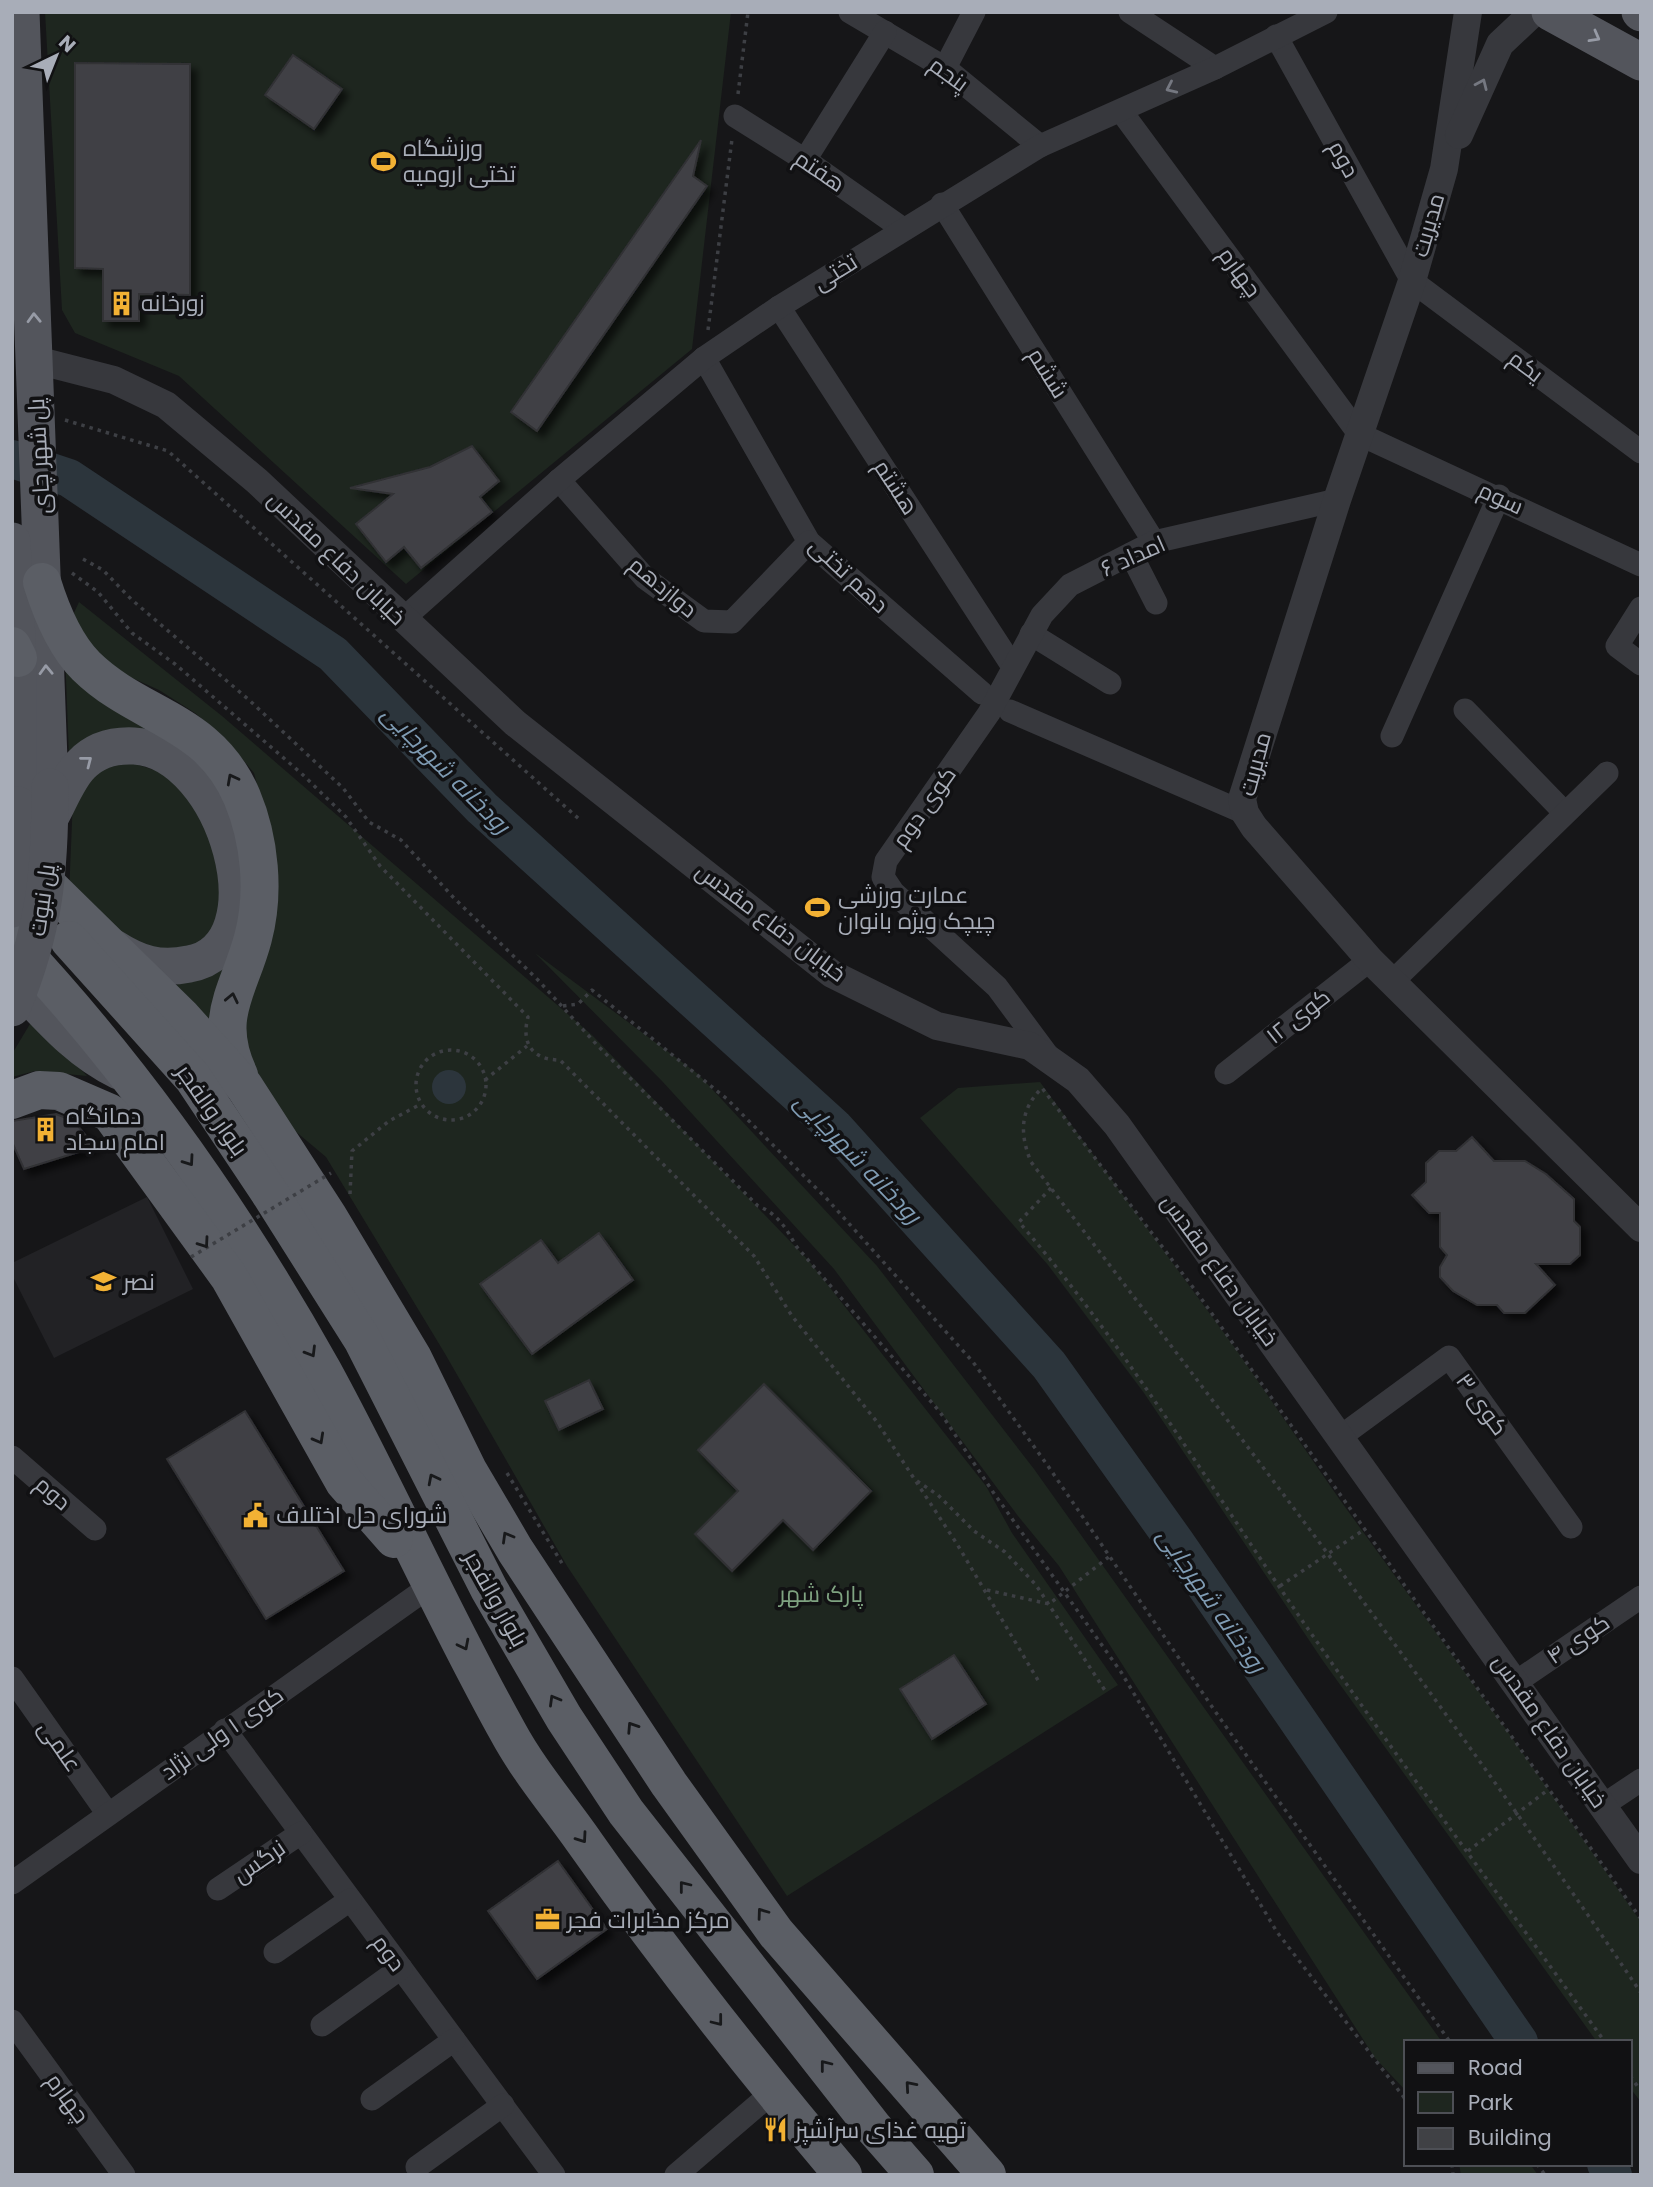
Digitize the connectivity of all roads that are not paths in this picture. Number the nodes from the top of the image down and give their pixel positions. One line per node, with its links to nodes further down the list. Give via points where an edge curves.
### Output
1 (21, 12): 24 (main road, پل شهر چای, one-way to 1)
2 (850, 12): 9 (street, پنجم)
3 (974, 12): 12 (street)
4 (1130, 12): 13 (street)
5 (1326, 12): 10 (street, تختی)
6 (1468, 12): 18 (street, مدیریت)
7 (1534, 12): 18 (street, مدیریت, one-way to 7, via 1500,44)
8 (1550, 12): 11 (main road, one-way to 11)
9 (885, 32): 12 (street, پنجم); 17 (street)
10 (1276, 36): 13 (street, تختی); 21 (street, دوم)
11 (1638, 61)
12 (945, 68): 16 (street, پنجم)
13 (1215, 68): 14 (street, تختی, one-way to 14)
14 (1121, 111): 16 (street, تختی); 25 (street, چهارم)
15 (735, 116): 17 (street, هفتم)
16 (1040, 146): 19 (street, تختی)
17 (805, 160): 20 (street, هفتم)
18 (1444, 169): 21 (street, مدیریت)
19 (942, 204): 20 (street, تختی); 32 (street, ششم)
20 (903, 229): 22 (street, تختی)
21 (1412, 281): 25 (street, مدیریت); 26 (street, یکم)
22 (779, 307): 23 (street, تختی); 42 (street, هشتم)
23 (704, 358): 27 (street, تختی); 31 (street, دهم تختی)
24 (36, 373): 30 (main road, پل شهر چای); 38 (street, خیابان دفاع مقدس, via 114,380 166,405 257,481)
25 (1359, 433): 28 (street, سوم); 29 (street, مدیریت)
26 (1641, 452)
27 (559, 480): 31 (street, دوازدهم, via 645,578 704,621 732,622); 38 (street, تختی)
28 (1499, 496): 34 (street, سوم); 46 (street)
29 (1336, 500): 32 (street, امداد ۶); 49 (street, مدیریت, via 1242,799)
30 (27, 533): 35 (main road); 40 (main road)
31 (809, 542): 44 (street, دهم تختی)
32 (1154, 542): 33 (street, امداد ۶)
33 (1131, 554): 36 (street); 39 (street, امداد ۶, via 1070,585)
34 (1641, 565)
35 (53, 575): 48 (main road, one-way to 35); 63 (highway, one-way to 35, via 232,1060 226,1028 261,902 255,841 242,798 226,767 205,745 84,665 51,613)
36 (1156, 603)
37 (1641, 608): 41 (street, via 1617,646)
38 (402, 620): 60 (street, خیابان دفاع مقدس, via 514,723 832,974 937,1026 1030,1046)
39 (1031, 634): 42 (street, امداد ۶); 43 (street)
40 (15, 652): 48 (main road)
41 (1641, 664)
42 (1013, 667): 44 (street, امداد ۶)
43 (1110, 684)
44 (995, 703): 49 (street, دهم تختی); 60 (street, کوی دوم, via 886,861 883,877 893,892 997,987)
45 (1465, 710): 50 (street)
46 (1392, 736)
47 (1607, 773): 50 (street)
48 (39, 803): 53 (main road, پل نبوت, bridge); 55 (main road, one-way to 55, via 79,766 110,747 147,746 182,767 213,801 223,821 237,899 233,923 219,947 197,963 171,967 145,965); 59 (main road, پل نبوت, bridge, via 42,922)
49 (1245, 813): 56 (street, مدیریت)
50 (1565, 813): 58 (street)
51 (12, 850): 55 (highway)
52 (12, 882): 96 (highway, بلوار والفجر, one-way to 52, via 626,1812 564,1718 489,1589 362,1339 193,1078)
53 (12, 909)
54 (12, 940): 62 (highway, via 59,989)
55 (108, 944): 63 (highway)
56 (1370, 960): 58 (street, مدیریت); 61 (street, کوی ۱۲)
57 (12, 978): 62 (main road, via 68,1037 100,1062)
58 (1392, 982): 65 (street, مدیریت)
59 (12, 1008)
60 (1052, 1062): 66 (street, خیابان دفاع مقدس, via 1078,1080 1117,1125)
61 (1226, 1073)
62 (129, 1076): 70 (highway, one-way to 70, via 230,1220 322,1370)
63 (244, 1086): 97 (highway, one-way to 63, via 776,1933 669,1784 515,1550 468,1470 413,1358)
64 (12, 1100): 70 (highway, one-way to 70, via 39,1090 59,1091 110,1113 229,1277 344,1482)
65 (1641, 1228)
66 (1339, 1437): 68 (street, کوی ۳, via 1449,1357); 73 (street, خیابان دفاع مقدس)
67 (12, 1457): 69 (street, دوم)
68 (1571, 1527)
69 (95, 1529)
70 (433, 1584): 74 (street, کوی ۱ ولی نژاد); 88 (highway, one-way to 88, via 510,1735 632,1910)
71 (1641, 1597): 73 (street, کوی ۴)
72 (12, 1678): 77 (street, علمی)
73 (1516, 1682): 76 (street, خیابان دفاع مقدس)
74 (225, 1730): 77 (street, کوی ۱ ولی نژاد); 78 (street, دوم)
75 (1641, 1780): 76 (street)
76 (1602, 1806): 79 (street, خیابان دفاع مقدس)
77 (108, 1814): 80 (street, کوی ۱ ولی نژاد)
78 (301, 1833): 81 (street, نرگس); 82 (street, دوم)
79 (1641, 1860)
80 (12, 1883)
81 (218, 1889)
82 (351, 1900): 83 (street); 84 (street, دوم)
83 (275, 1952)
84 (401, 1968): 86 (street); 87 (street, دوم)
85 (12, 2021): 93 (street, چهارم)
86 (322, 2025)
87 (454, 2040): 89 (street); 90 (street, دوم)
88 (773, 2092): 94 (street); 95 (highway)
89 (372, 2099)
90 (502, 2105): 91 (street); 92 (street, دوم)
91 (417, 2167)
92 (548, 2173)
93 (124, 2175)
94 (676, 2175)
95 (843, 2175)
96 (915, 2175)
97 (986, 2175)

